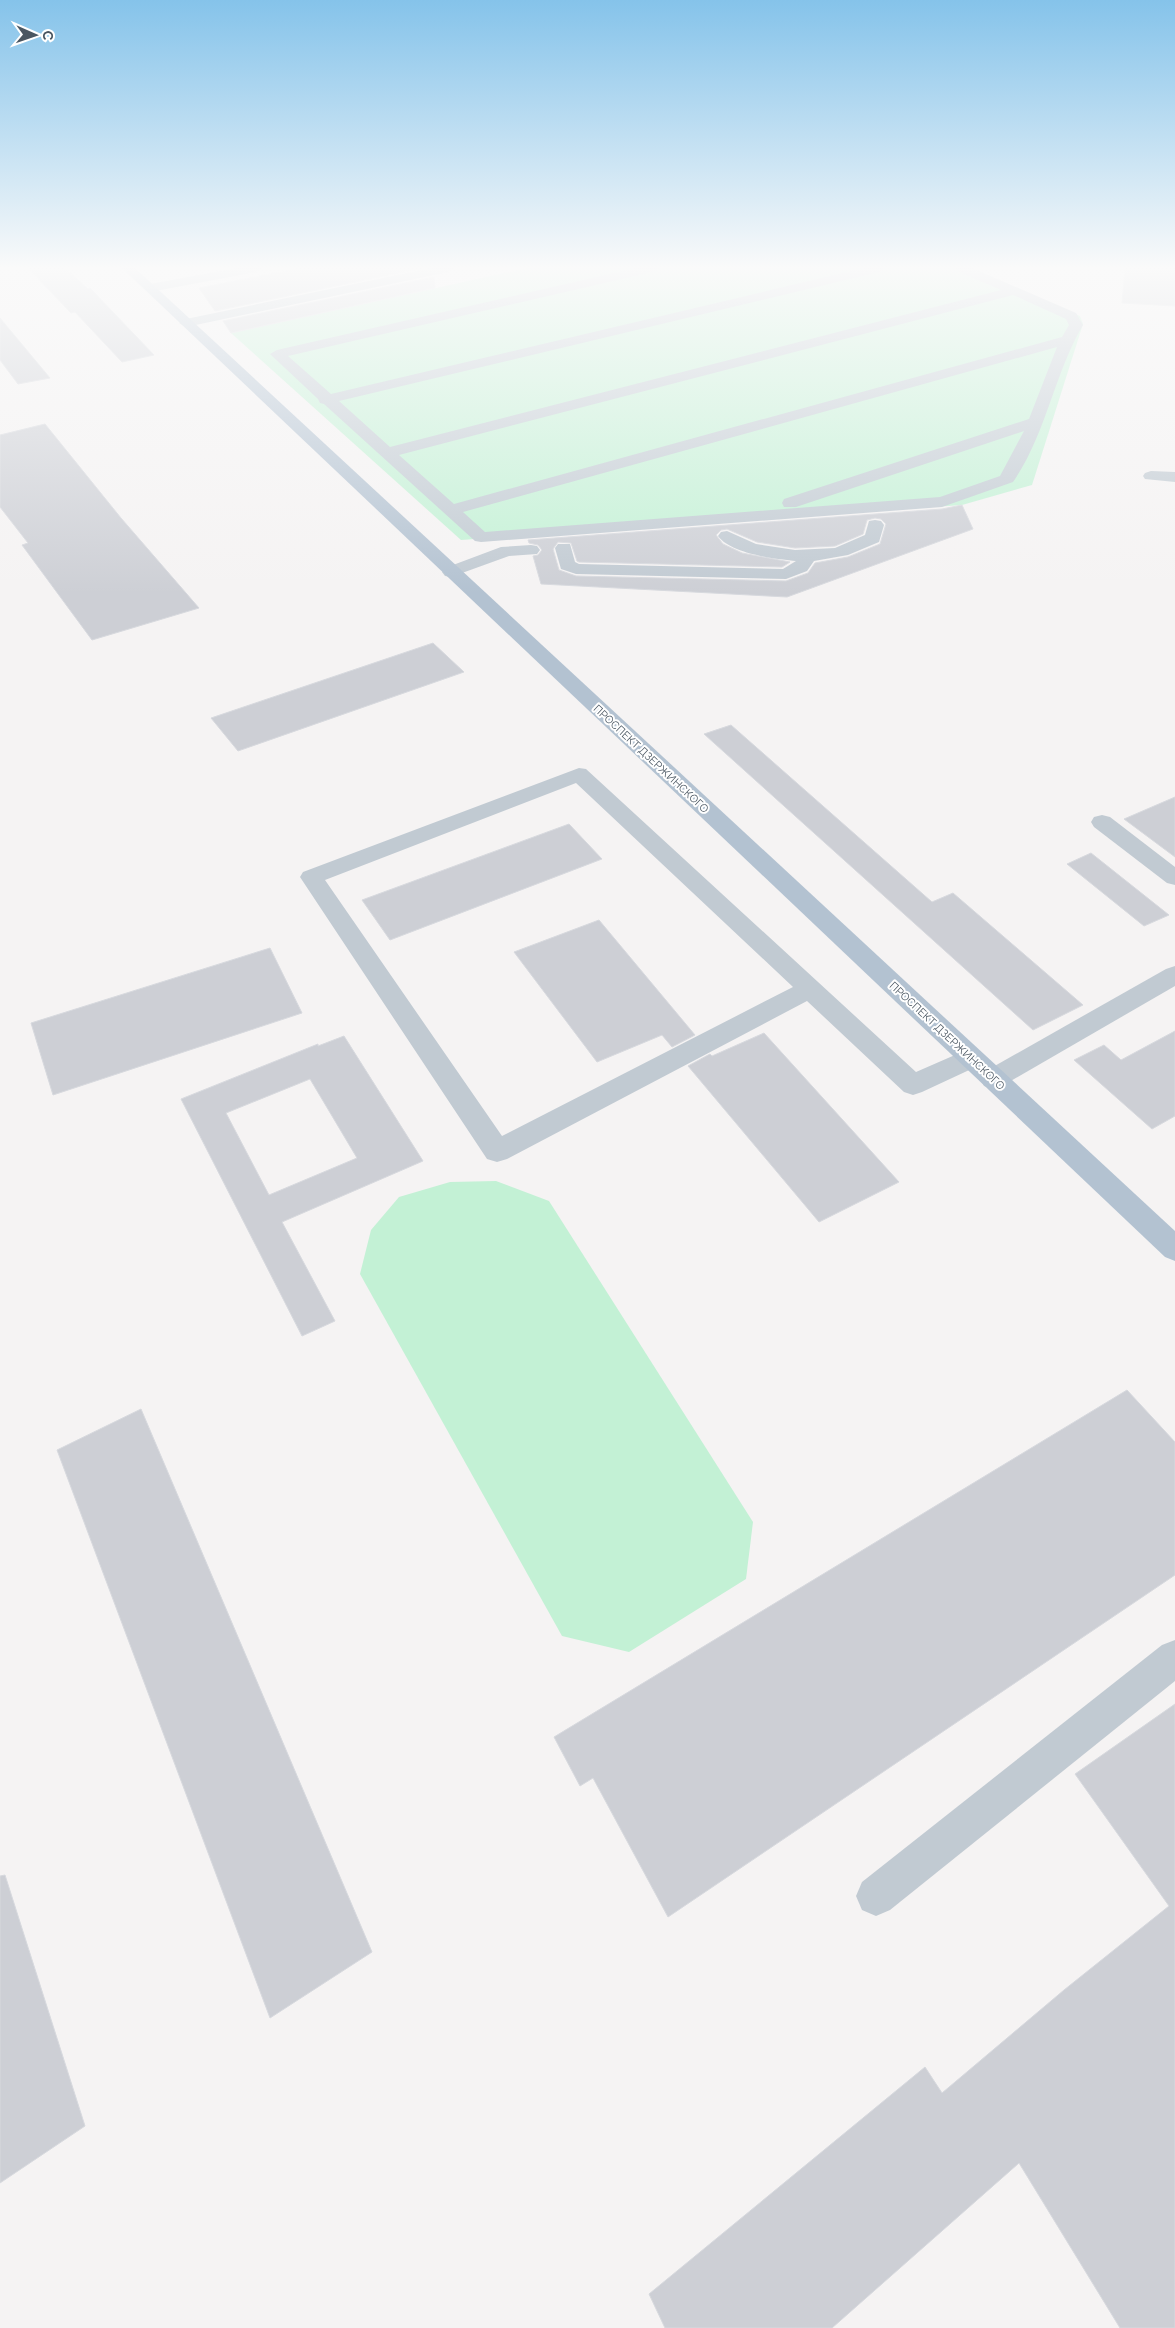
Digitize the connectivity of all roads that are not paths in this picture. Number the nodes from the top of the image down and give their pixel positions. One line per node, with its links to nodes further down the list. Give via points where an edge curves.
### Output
1 (243, 377): 23 (main road, ПРОСПЕКТ ДЗЕРЖИНСКОГО)
2 (301, 377): 7 (street)
3 (423, 377): 7 (street)
4 (682, 377): 9 (street)
5 (934, 377): 12 (street)
6 (1053, 377): 8 (street)
7 (325, 400): 9 (street)
8 (1036, 422): 13 (street); 13 (street, via 1007,479 942,502)
9 (386, 453): 12 (street)
10 (1151, 476): 11 (street)
11 (1175, 476)
12 (452, 510): 13 (street, via 481,537)
13 (752, 515)
14 (893, 523): 15 (street)
15 (875, 525): 16 (street); 22 (street, via 873,538 837,553)
16 (855, 526)
17 (766, 533): 18 (street)
18 (727, 536): 19 (street); 22 (street, via 736,543 757,549)
19 (708, 537)
20 (583, 546): 21 (street)
21 (564, 548): 22 (street, via 568,565 576,568 707,575 786,574 801,567); 23 (street, via 507,551)
22 (808, 556)
23 (451, 572): 28 (main road, ПРОСПЕКТ ДЗЕРЖИНСКОГО)
24 (1102, 822): 25 (street)
25 (1175, 878)
26 (1175, 975): 29 (street)
27 (810, 988): 27 (street, via 579,774 311,877 498,1151); 28 (street, via 913,1085)
28 (971, 1058): 29 (main road, ПРОСПЕКТ ДЗЕРЖИНСКОГО)
29 (993, 1079): 30 (main road, ПРОСПЕКТ ДЗЕРЖИНСКОГО)
30 (1175, 1249)
31 (1175, 1658): 32 (street)
32 (876, 1896)

